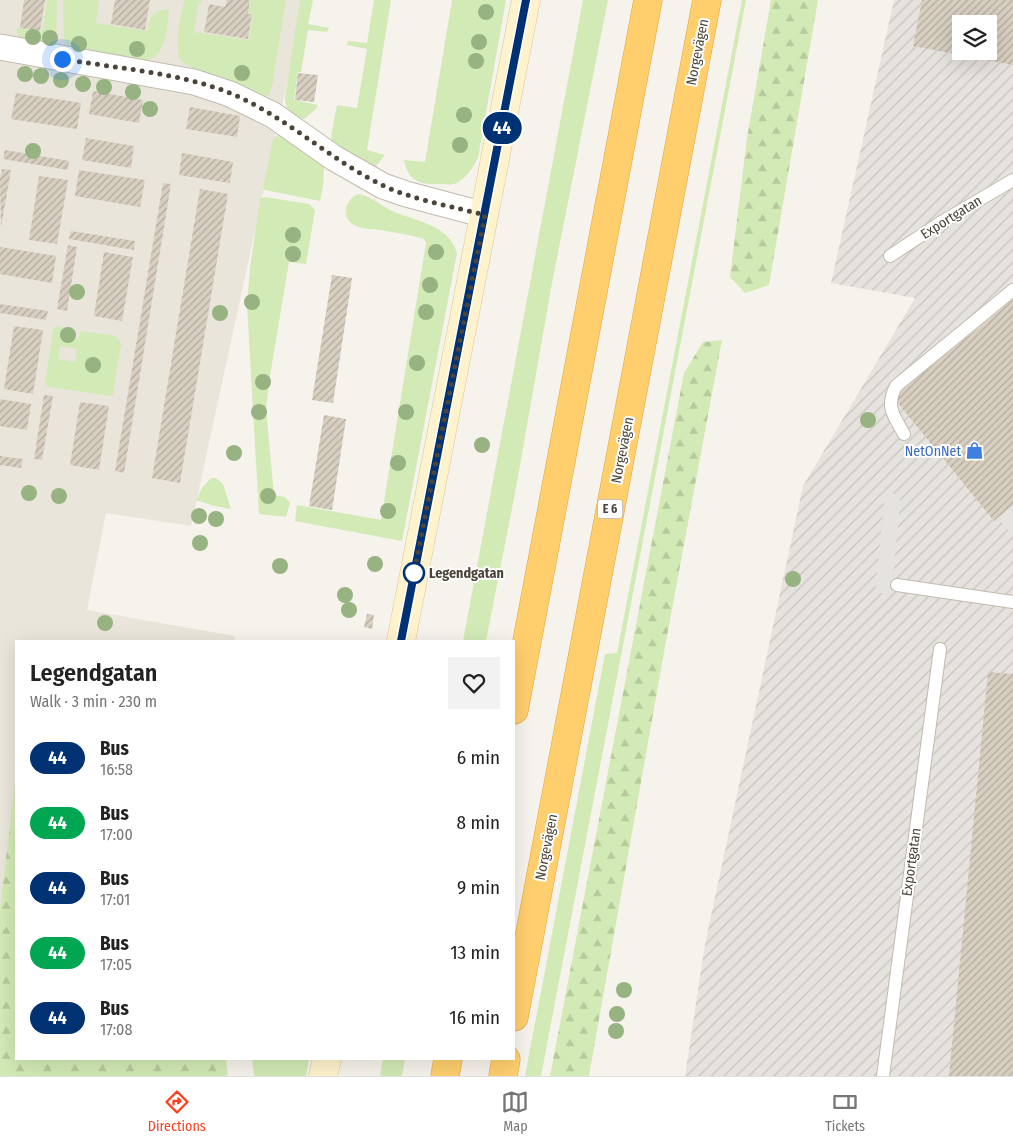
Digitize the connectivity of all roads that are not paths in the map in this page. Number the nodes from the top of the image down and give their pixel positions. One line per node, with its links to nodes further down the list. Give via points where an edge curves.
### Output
1 (526, 0): 6 (street)
2 (648, 0): 14 (highway)
3 (707, 0): 15 (highway, Norgevägen / E 6)
4 (0, 48): 6 (street, via 194,82 230,94 273,115 334,158 383,186)
5 (1013, 180): 7 (lane, Exportgatan)
6 (485, 215): 12 (street)
7 (890, 256)
8 (1013, 290): 9 (lane, via 896,386 891,397 891,411)
9 (904, 434)
10 (897, 585): 11 (lane)
11 (1013, 602)
12 (401, 640)
13 (940, 649): 22 (lane, Exportgatan)
14 (515, 705)
15 (515, 1012)
16 (327, 1060): 19 (street)
17 (448, 1060): 20 (highway)
18 (506, 1060): 21 (highway)
19 (324, 1076)
20 (445, 1076)
21 (502, 1076)
22 (883, 1076)

